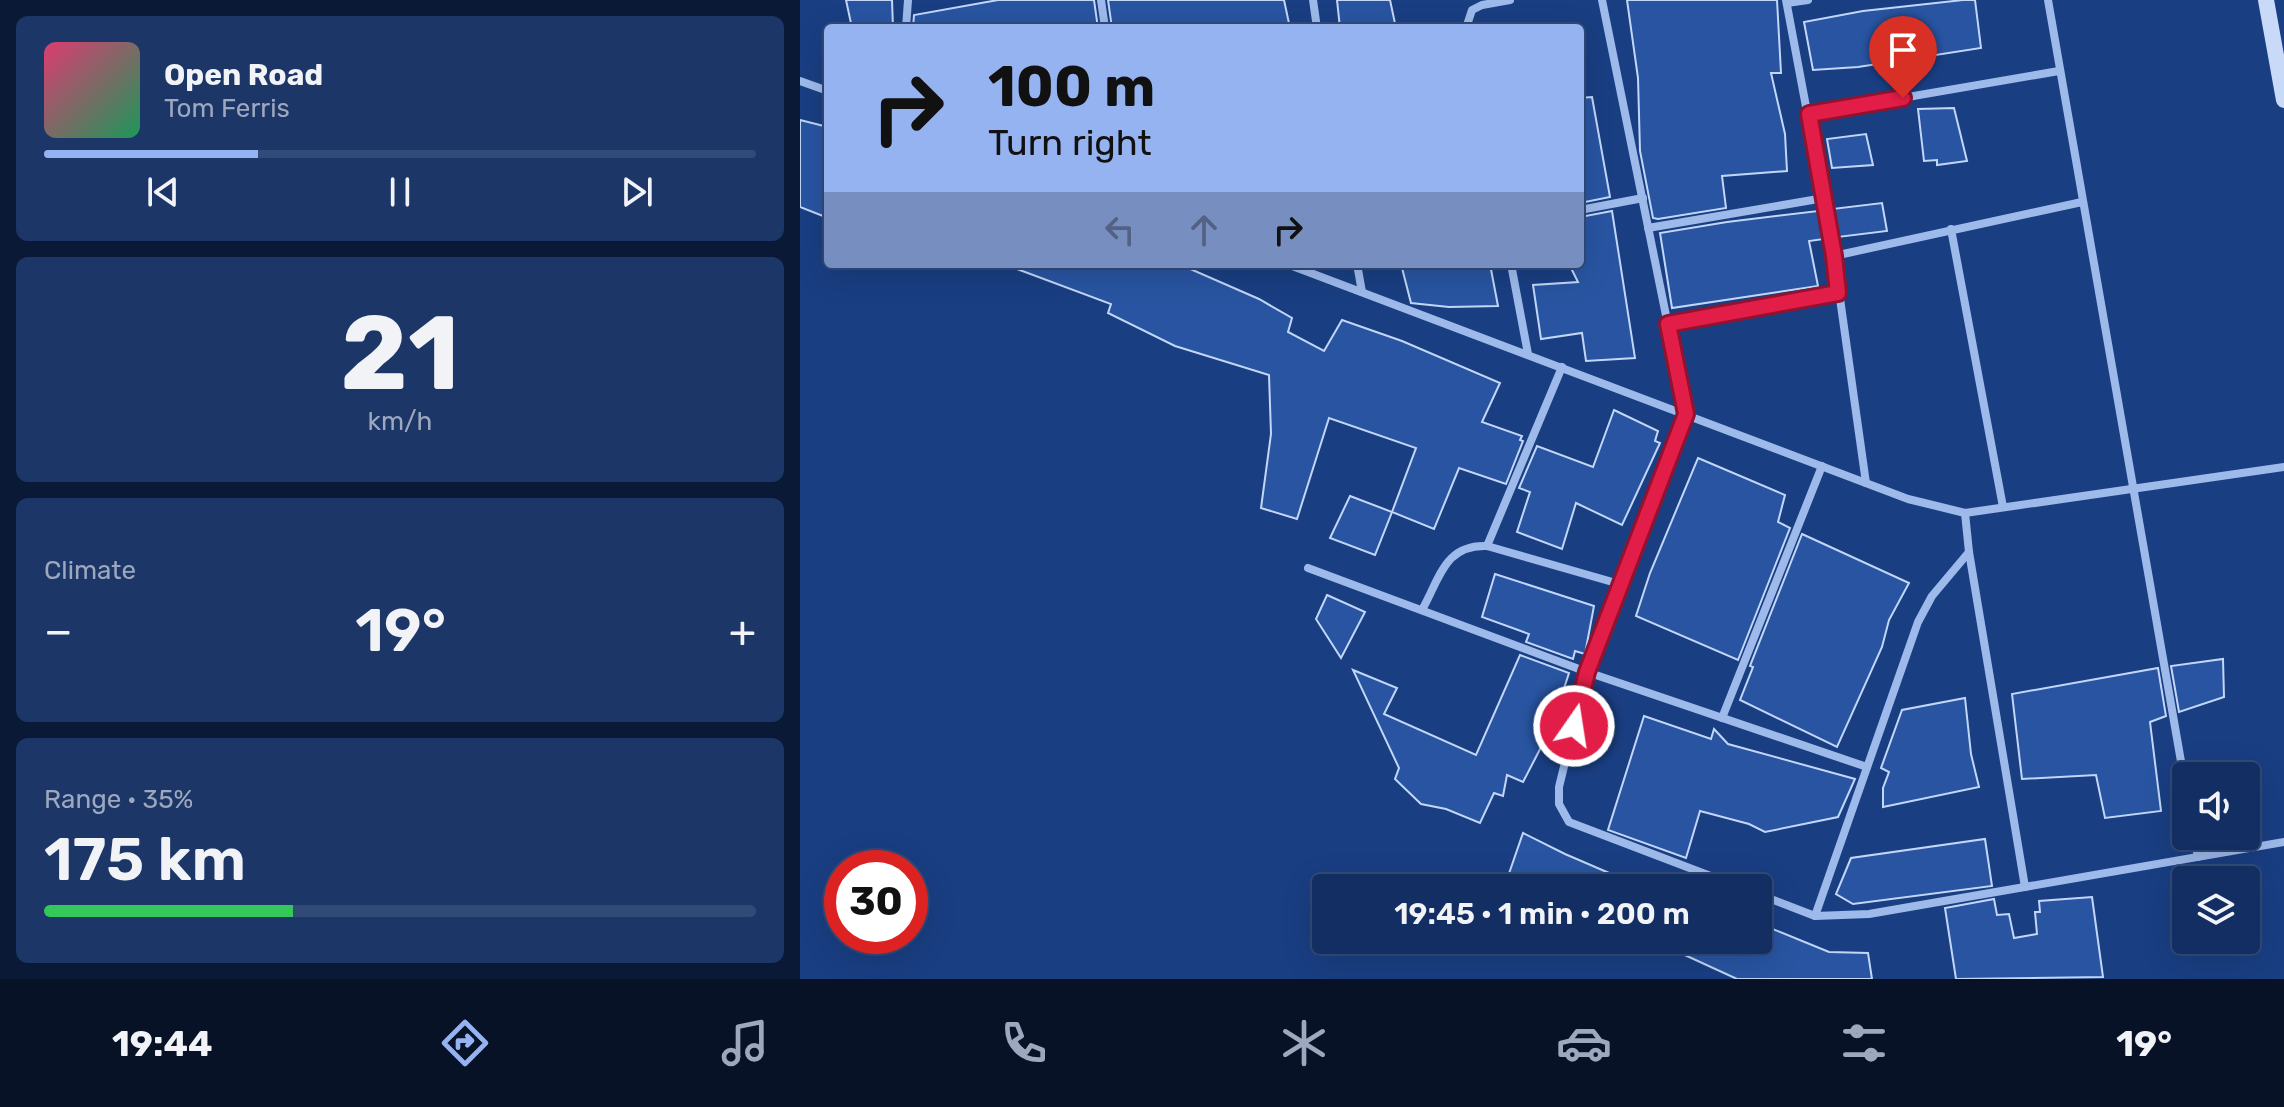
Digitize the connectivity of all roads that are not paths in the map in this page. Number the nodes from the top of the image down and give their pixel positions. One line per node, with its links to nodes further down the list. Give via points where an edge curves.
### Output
1 (908, 0): 10 (street)
2 (1101, 0): 11 (street)
3 (1313, 0): 12 (street)
4 (1510, 0): 13 (street, via 1472,10)
5 (1602, 0): 19 (street)
6 (1808, 0): 9 (street)
7 (2048, 0): 14 (street)
8 (2266, 0): 17 (main road)
9 (1787, 2): 18 (street)
10 (906, 24)
11 (1104, 24)
12 (1316, 24)
13 (1467, 24)
14 (2059, 71): 18 (street); 21 (street)
15 (800, 81): 16 (street)
16 (824, 90)
17 (2284, 100)
18 (1809, 114): 20 (street)
19 (1643, 198): 22 (street); 23 (street)
20 (1824, 198): 23 (street); 25 (street)
21 (2082, 202): 24 (street); 38 (street)
22 (1584, 209)
23 (1648, 228): 31 (street)
24 (1951, 229): 25 (street); 39 (street)
25 (1834, 256): 30 (street)
26 (1298, 268): 29 (street)
27 (1358, 268): 29 (street)
28 (1512, 268): 32 (street)
29 (1362, 292): 32 (street)
30 (1838, 293): 31 (street); 37 (street)
31 (1668, 324): 34 (street)
32 (1528, 354): 33 (street)
33 (1562, 367): 34 (street); 41 (street)
34 (1686, 414): 35 (street); 44 (street)
35 (1822, 466): 37 (street); 47 (street)
36 (2284, 467): 38 (street)
37 (1866, 483): 40 (street)
38 (2133, 489): 39 (street); 48 (street)
39 (2003, 507): 40 (street)
40 (1965, 513): 42 (street)
41 (1487, 546): 44 (street); 45 (street, via 1465,547 1453,554)
42 (1969, 552): 49 (street, via 1918,622); 54 (street)
43 (1308, 568): 45 (street)
44 (1623, 585): 46 (street)
45 (1422, 610): 46 (street)
46 (1587, 672): 47 (street); 53 (street, via 1559,787 1563,815 1569,822)
47 (1722, 718): 49 (street)
48 (2181, 762)
49 (1867, 767): 56 (street)
50 (2284, 842): 52 (street)
51 (2197, 850): 52 (street)
52 (2198, 857): 54 (street)
53 (1705, 874)
54 (2025, 887): 56 (street, via 1869,914)
55 (1772, 899): 56 (street)
56 (1815, 916)

